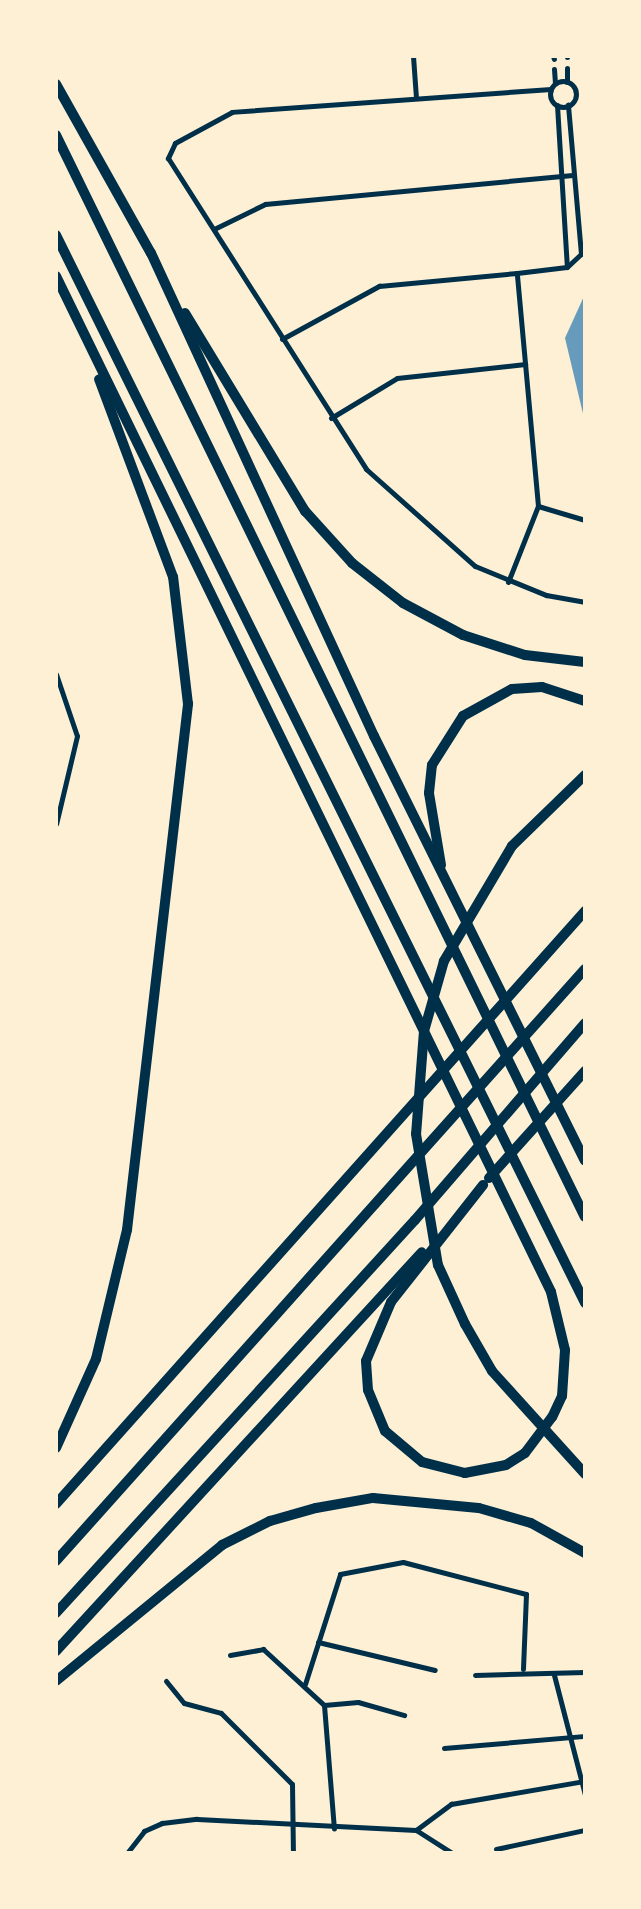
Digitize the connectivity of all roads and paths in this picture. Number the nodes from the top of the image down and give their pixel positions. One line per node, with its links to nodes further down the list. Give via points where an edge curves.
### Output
1 (413, 56): 10 (street)
2 (567, 68): 4 (street)
3 (554, 69): 6 (street)
4 (567, 82): 6 (street); 8 (street)
5 (56, 83): 18 (highway)
6 (555, 83): 7 (street)
7 (551, 89): 10 (street); 11 (street)
8 (575, 94): 9 (street); 12 (street)
9 (585, 94)
10 (416, 98): 16 (street, via 226,114 170,148 168,158)
11 (557, 106): 12 (street); 15 (street)
12 (568, 106): 14 (street)
13 (56, 135): 42 (highway)
14 (573, 175): 15 (street); 19 (street, via 580,254)
15 (562, 176): 16 (street, via 265,204); 19 (street)
16 (214, 229): 23 (street)
17 (56, 235): 43 (highway, via 425,988)
18 (151, 253): 30 (highway, via 262,447 305,512 352,563 403,603 463,635 525,655); 35 (highway)
19 (567, 267): 20 (street)
20 (517, 273): 23 (street, via 379,286); 24 (street)
21 (56, 276): 22 (highway)
22 (68, 303): 41 (highway, via 561,1322 562,1396 525,1453 485,1470 445,1470 413,1456 385,1431 368,1390 366,1361 391,1301); 44 (highway, via 173,578 188,704 127,1230 96,1359)
23 (282, 339): 25 (street)
24 (525, 363): 25 (street, via 397,379); 26 (street)
25 (331, 418): 28 (street, via 376,478 475,566)
26 (538, 506): 27 (street); 28 (street)
27 (585, 520)
28 (508, 582): 29 (street)
29 (585, 602)
30 (585, 662)
31 (56, 674): 34 (street, via 77,736)
32 (585, 701): 35 (highway, via 542,687 512,689 474,708 444,738 429,793)
33 (585, 775): 45 (highway, via 512,846 444,961 424,1031 416,1134 438,1265 465,1324 492,1371)
34 (56, 824)
35 (444, 881): 40 (highway)
36 (585, 911): 46 (highway)
37 (585, 969): 48 (highway)
38 (585, 1023): 49 (highway, via 415,1220)
39 (585, 1073): 41 (highway)
40 (582, 1153)
41 (483, 1185): 51 (highway)
42 (585, 1217)
43 (585, 1303)
44 (56, 1448)
45 (585, 1474)
46 (56, 1504)
47 (585, 1553): 58 (highway, via 531,1523 480,1508 373,1498 316,1508 270,1521 222,1545)
48 (56, 1561)
49 (56, 1613)
50 (318, 1642): 53 (street, via 340,1574 423,1562 526,1594); 54 (street); 60 (street)
51 (56, 1651)
52 (230, 1656): 60 (street, via 263,1649)
53 (523, 1669): 56 (street); 57 (street)
54 (435, 1670)
55 (585, 1672): 57 (street)
56 (475, 1675)
57 (554, 1675): 64 (street)
58 (56, 1681)
59 (166, 1681): 68 (street, via 184,1703 221,1713 292,1784)
60 (305, 1685): 61 (street)
61 (324, 1705): 62 (street, via 358,1702); 69 (street)
62 (404, 1715)
63 (585, 1736): 64 (street)
64 (568, 1738): 65 (street); 66 (street)
65 (444, 1748)
66 (579, 1782): 67 (street); 70 (street, via 451,1804)
67 (585, 1795)
68 (293, 1826): 69 (street); 73 (street, via 162,1823 144,1831); 74 (street)
69 (334, 1829): 70 (street)
70 (416, 1830): 75 (street)
71 (585, 1830): 72 (street)
72 (496, 1849)
73 (127, 1853)
74 (293, 1853)
75 (452, 1853)

